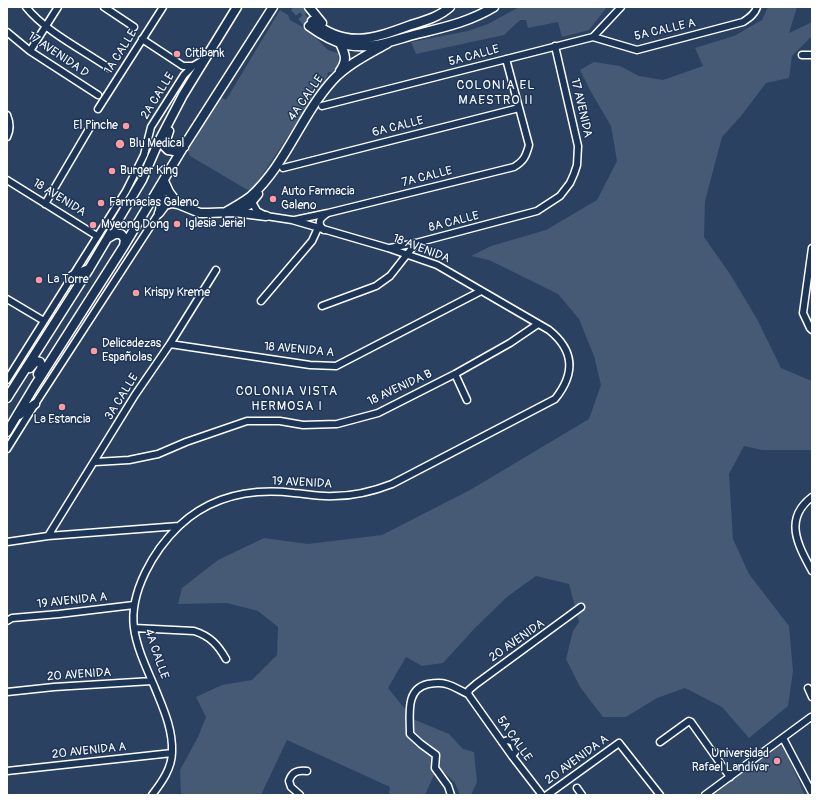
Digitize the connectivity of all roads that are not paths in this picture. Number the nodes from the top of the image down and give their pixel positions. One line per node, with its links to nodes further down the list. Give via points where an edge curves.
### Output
1 (26, 7): 12 (street)
2 (58, 7): 12 (street)
3 (105, 7): 13 (street)
4 (163, 7): 17 (street, 1A CALLE)
5 (237, 7): 24 (main road)
6 (273, 7): 39 (main road)
7 (309, 7): 15 (main road)
8 (450, 7): 15 (main road, via 436,16 384,35 358,39)
9 (494, 7): 18 (main road, via 460,24)
10 (620, 7): 16 (street)
11 (757, 7): 16 (street, 5A CALLE A, via 743,22 637,50)
12 (46, 26): 21 (street); 28 (street)
13 (134, 28)
14 (7, 32): 21 (street, 17 AVENIDA D)
15 (335, 34): 19 (main road, via 311,23 316,32)
16 (593, 37): 20 (street, 5A CALLE)
17 (142, 39): 26 (street); 35 (street, 1A CALLE)
18 (388, 42): 19 (main road, via 360,46); 29 (main road, 4A CALLE)
19 (340, 43): 29 (main road, via 346,59)
20 (555, 46): 25 (street, 5A CALLE); 45 (street, 17 AVENIDA, via 578,146 574,174)
21 (30, 51): 31 (street, 17 AVENIDA D)
22 (802, 55): 23 (street)
23 (812, 55)
24 (205, 59): 27 (street, 2A CALLE); 32 (main road)
25 (506, 59): 33 (street, 5A CALLE); 34 (street)
26 (183, 66): 27 (street); 30 (street)
27 (194, 66): 30 (street, 2A CALLE)
28 (109, 68)
29 (339, 74): 43 (main road, 4A CALLE, via 326,89)
30 (184, 75): 56 (street, 2A CALLE, via 151,127 139,167)
31 (98, 95)
32 (183, 95): 39 (main road, via 164,146 172,151); 57 (main road, via 142,180)
33 (322, 106)
34 (519, 108): 40 (street, 6A CALLE); 51 (street, 7A CALLE, via 529,145 522,162 514,167)
35 (98, 109)
36 (7, 115): 38 (street)
37 (92, 124): 47 (street)
38 (7, 137)
39 (184, 146): 42 (main road)
40 (282, 168)
41 (7, 180): 47 (street, 18 AVENIDA)
42 (164, 181): 48 (main road); 52 (main road); 59 (main road)
43 (262, 185): 44 (main road, 4A CALLE); 46 (main road, 4A CALLE)
44 (255, 191): 46 (main road); 50 (main road, 4A CALLE, via 243,202)
45 (560, 196): 58 (street, 8A CALLE, via 537,211)
46 (252, 202): 49 (main road); 53 (street, via 257,211)
47 (45, 204): 56 (street, 18 AVENIDA)
48 (178, 204): 50 (main road, via 200,212); 52 (main road, via 165,205)
49 (234, 212): 50 (main road); 53 (main road)
50 (224, 213)
51 (328, 213): 54 (street, 7A CALLE); 55 (street, via 319,222)
52 (159, 214): 82 (street)
53 (266, 216): 54 (street, 18 AVENIDA)
54 (292, 220): 55 (street, 18 AVENIDA)
55 (321, 229): 60 (street, 18 AVENIDA); 69 (street)
56 (97, 236): 66 (street, 2A CALLE)
57 (106, 241): 59 (main road, via 119,234 124,237); 64 (main road)
58 (416, 243): 60 (street); 62 (street, 8A CALLE)
59 (124, 246): 80 (main road)
60 (388, 248): 62 (street, 18 AVENIDA)
61 (812, 248): 63 (street)
62 (407, 255): 67 (street, 18 AVENIDA, via 437,265); 70 (street, 8A CALLE, via 390,276 376,286)
63 (811, 258): 73 (street, via 803,313)
64 (89, 269): 66 (main road); 77 (main road)
65 (216, 270): 74 (street, 3A CALLE)
66 (72, 276): 71 (street, 2A CALLE)
67 (482, 291): 72 (street, 18 AVENIDA); 74 (street, 18 AVENIDA A, via 336,366 310,365)
68 (7, 300): 71 (street)
69 (261, 301)
70 (322, 306)
71 (44, 321): 78 (street, 2A CALLE)
72 (538, 324): 75 (street, 18 AVENIDA B); 76 (street, 18 AVENIDA, via 564,344 570,364)
73 (812, 330)
74 (170, 344): 86 (street, 3A CALLE, via 135,395)
75 (455, 374): 81 (street); 86 (street, 18 AVENIDA B, via 378,413 337,424 247,422 158,454 129,460)
76 (569, 375): 88 (street, 19 AVENIDA, via 555,399 376,491 336,496 266,492 240,494 216,501)
77 (21, 376): 79 (main road); 80 (main road, via 35,362 41,363 41,369 27,391)
78 (7, 380)
79 (7, 398)
80 (26, 400): 83 (main road)
81 (467, 400)
82 (35, 404): 83 (main road); 85 (street)
83 (17, 417): 84 (main road)
84 (7, 432)
85 (7, 449)
86 (95, 462): 89 (street, 3A CALLE)
87 (812, 497): 91 (street, via 800,510 796,521 796,537)
88 (179, 526): 89 (street); 93 (street, 4A CALLE, via 146,571 136,593)
89 (48, 536): 90 (street)
90 (7, 542)
91 (809, 560): 92 (street)
92 (812, 570)
93 (134, 605): 95 (street, 19 AVENIDA A); 96 (street, 4A CALLE)
94 (581, 607): 101 (street, 20 AVENIDA, via 476,684)
95 (10, 620)
96 (134, 628): 97 (street, via 194,631 214,641); 98 (street, 4A CALLE, via 141,655)
97 (226, 659)
98 (152, 681): 100 (street, 20 AVENIDA); 106 (street, 4A CALLE, via 171,735)
99 (808, 688): 102 (street)
100 (7, 692)
101 (468, 694): 114 (street, via 438,682 416,690 410,705 410,734 436,755 435,768 448,786); 115 (street, 5A CALLE)
102 (812, 697)
103 (811, 717): 104 (street)
104 (783, 738): 109 (street); 111 (street)
105 (660, 742): 109 (street, via 690,722)
106 (172, 753): 107 (street, 20 AVENIDA A); 112 (street, 4A CALLE, via 166,777)
107 (7, 771)
108 (307, 771): 113 (street, via 293,773 289,782)
109 (730, 777): 119 (street)
110 (577, 788): 117 (street)
111 (812, 793)
112 (152, 795)
113 (300, 795)
114 (451, 795)
115 (542, 795)
116 (547, 795): 118 (street, 20 AVENIDA A, via 619,743)
117 (582, 795)
118 (660, 795)
119 (705, 795)

